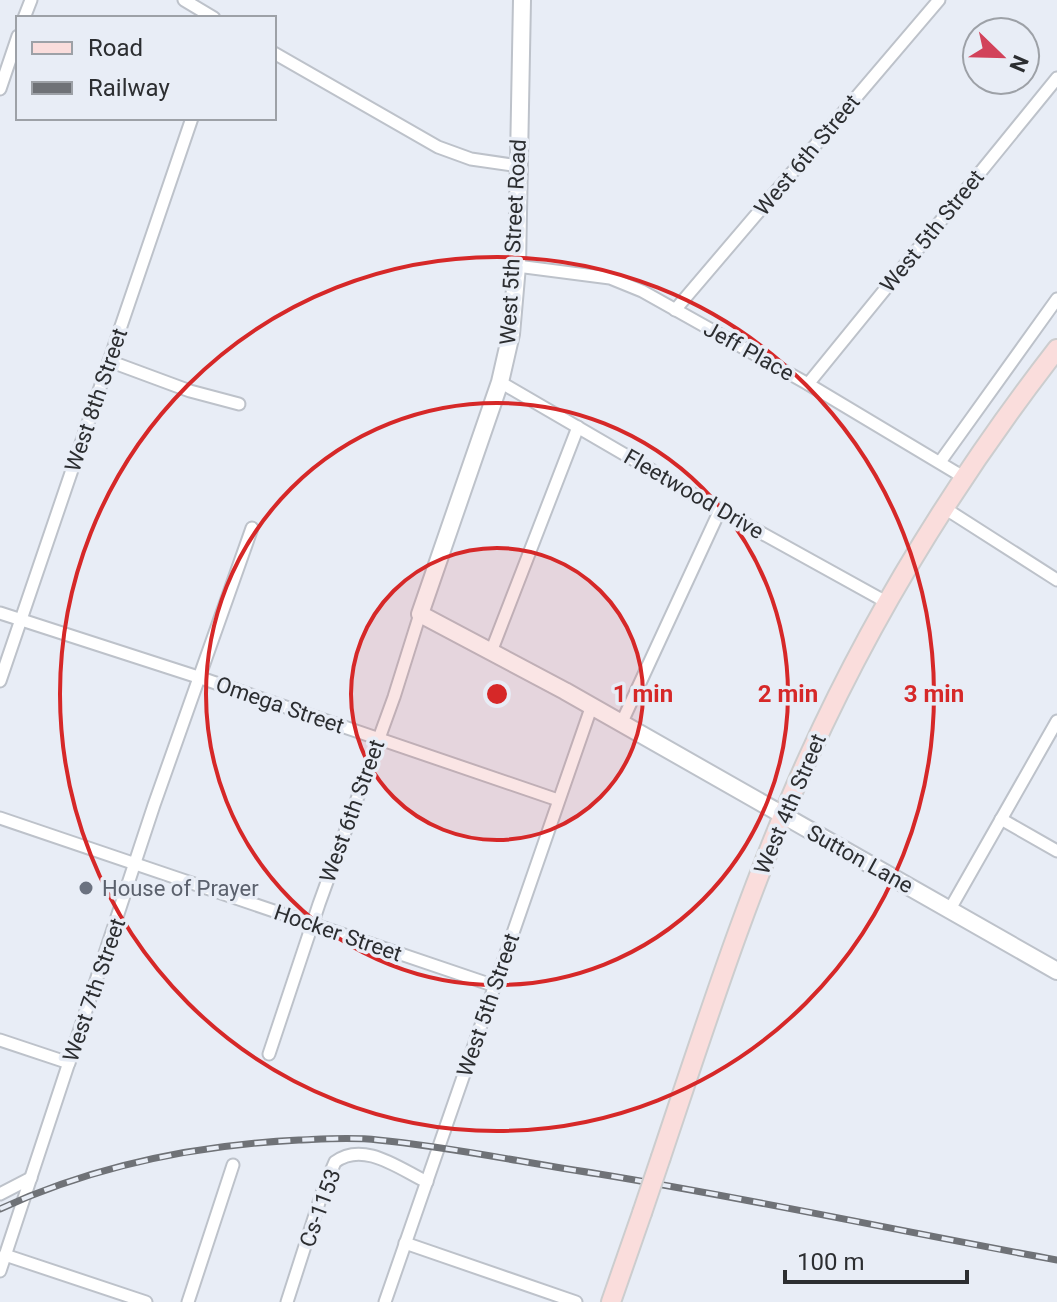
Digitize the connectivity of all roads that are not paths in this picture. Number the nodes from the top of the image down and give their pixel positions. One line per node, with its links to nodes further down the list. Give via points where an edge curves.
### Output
1 (184, 0): 4 (street)
2 (522, 0): 10 (street, West 5th Street Road)
3 (939, 0): 13 (street, West 6th Street)
4 (211, 16)
5 (16, 42): 8 (street)
6 (276, 54): 10 (street, via 438,147 471,159)
7 (1057, 78): 17 (street, West 5th Street)
8 (0, 89)
9 (191, 120): 15 (street, West 8th Street)
10 (519, 166): 11 (street, West 5th Street Road)
11 (517, 266): 13 (street, Jeff Place, via 610,278); 16 (street, West 5th Street Road)
12 (1057, 299): 20 (street)
13 (675, 310): 17 (street, Jeff Place)
14 (1057, 349): 21 (main road, West 4th Street)
15 (109, 361): 18 (street); 29 (street, West 8th Street)
16 (500, 382): 19 (street, Fleetwood Drive); 28 (street, West 5th Street Road)
17 (808, 384): 20 (street, Jeff Place)
18 (239, 404)
19 (578, 427): 23 (street, Fleetwood Drive); 30 (street)
20 (940, 462): 21 (street, Jeff Place)
21 (965, 478): 22 (main road, West 4th Street)
22 (946, 509): 25 (street); 26 (main road, West 4th Street)
23 (720, 510): 26 (street, Fleetwood Drive); 35 (street)
24 (252, 528): 31 (street, West 7th Street)
25 (1057, 580)
26 (888, 603): 38 (main road, West 4th Street, via 835,700)
27 (0, 613): 29 (street, Omega Street)
28 (420, 614): 30 (street); 36 (street, West 6th Street)
29 (21, 620): 31 (street, Omega Street); 32 (street, West 8th Street)
30 (491, 652): 33 (street)
31 (201, 678): 36 (street, Omega Street); 42 (street, West 7th Street)
32 (0, 681)
33 (591, 708): 35 (street, Sutton Lane); 37 (street, West 5th Street)
34 (1057, 721): 40 (street)
35 (621, 724): 38 (street, Sutton Lane)
36 (378, 738): 37 (street, Omega Street); 44 (street, West 6th Street)
37 (558, 800): 46 (street, West 5th Street)
38 (783, 815): 43 (street, Sutton Lane); 62 (main road, West 4th Street, bridge)
39 (0, 818): 42 (street, Hocker Street)
40 (1001, 819): 41 (street); 43 (street)
41 (1057, 851)
42 (136, 865): 44 (street, Hocker Street); 49 (street, West 7th Street)
43 (950, 909): 45 (street, Sutton Lane)
44 (313, 924): 46 (street, Hocker Street); 48 (street, West 6th Street)
45 (1057, 971)
46 (495, 986): 52 (street, West 5th Street)
47 (0, 1040): 49 (street)
48 (269, 1054)
49 (69, 1063): 51 (street, West 7th Street)
50 (233, 1165): 58 (street)
51 (31, 1178): 53 (street); 55 (street, West 7th Street)
52 (427, 1182): 54 (street, West 5th Street); 59 (street, Cs-1153, via 372,1156 352,1155 335,1162)
53 (0, 1194)
54 (405, 1243): 60 (street, West 5th Street); 61 (street)
55 (5, 1255): 56 (street, West 7th Street); 57 (street)
56 (0, 1271)
57 (146, 1302)
58 (188, 1302)
59 (287, 1302)
60 (385, 1302)
61 (576, 1302)
62 (611, 1302)

